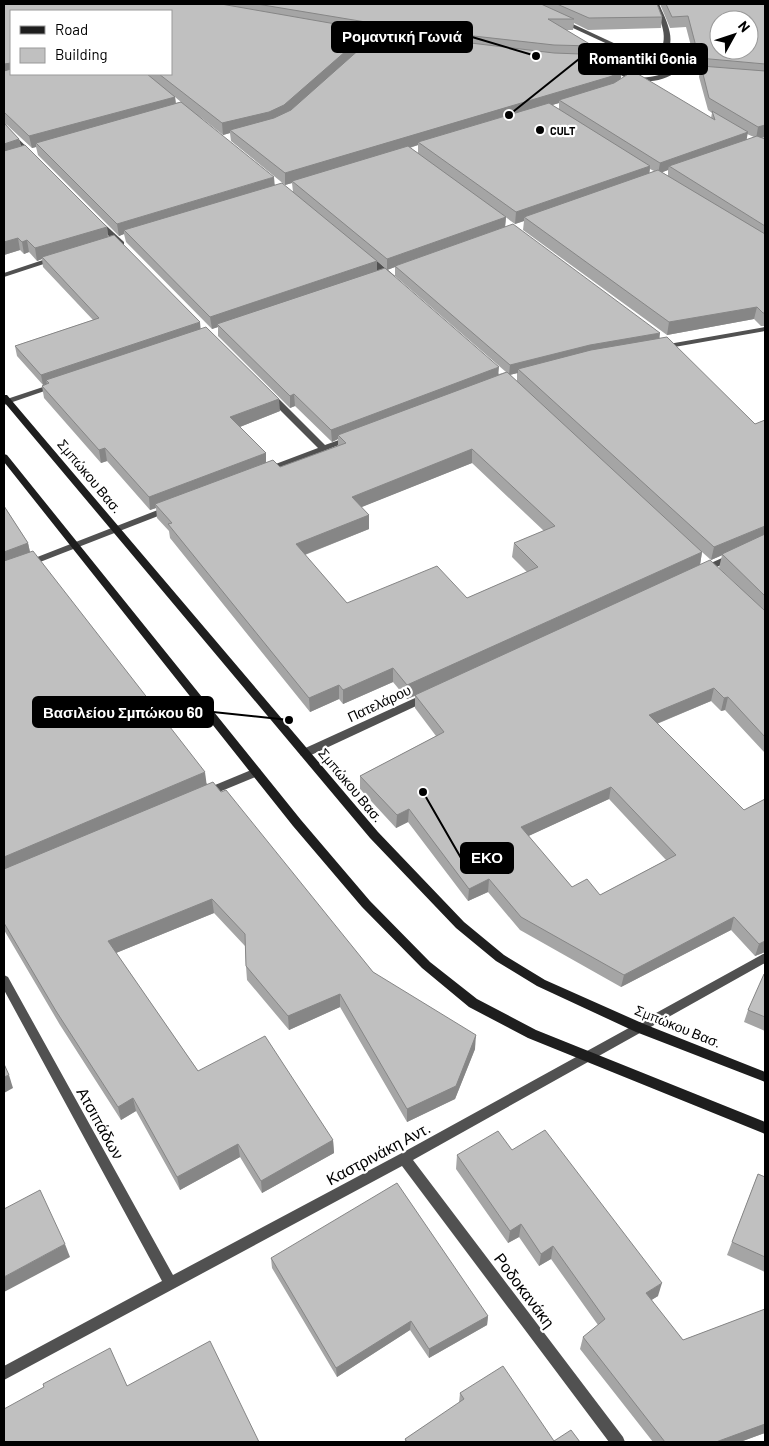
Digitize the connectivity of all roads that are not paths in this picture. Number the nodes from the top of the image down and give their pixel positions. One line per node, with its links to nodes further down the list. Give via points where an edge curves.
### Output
1 (656, 4): 4 (street, via 670,39)
2 (552, 16): 3 (street)
3 (632, 53): 4 (main road); 6 (main road)
4 (661, 56): 7 (main road, via 672,63)
5 (600, 62): 6 (main road)
6 (614, 62): 9 (street, via 615,69 626,79)
7 (674, 71): 8 (main road); 9 (street, via 662,78)
8 (720, 75)
9 (647, 79): 10 (street)
10 (659, 88)
11 (4, 127): 13 (street)
12 (39, 150): 13 (street)
13 (30, 153): 14 (street); 15 (street)
14 (21, 156)
15 (36, 160)
16 (90, 213): 18 (street)
17 (126, 237): 18 (street)
18 (117, 240): 19 (street); 21 (street)
19 (107, 243)
20 (358, 250): 24 (street)
21 (130, 253)
22 (60, 257): 25 (street)
23 (396, 270): 24 (street)
24 (387, 274): 26 (street); 27 (street)
25 (4, 275)
26 (378, 277)
27 (401, 286)
28 (765, 329): 30 (street)
29 (665, 339): 30 (street)
30 (673, 345): 31 (street)
31 (655, 348)
32 (61, 384): 34 (street)
33 (264, 388): 36 (street)
34 (5, 401): 40 (main road, Σμπώκου Βασ.)
35 (360, 435): 36 (street)
36 (324, 449): 38 (street)
37 (4, 457): 41 (main road)
38 (261, 473)
39 (179, 504): 40 (street)
40 (114, 529): 41 (street); 46 (main road, Σμπώκου Βασ.)
41 (74, 545): 43 (street); 47 (main road)
42 (742, 552): 44 (street)
43 (4, 573)
44 (692, 574)
45 (440, 691): 46 (street, Πατελάρου)
46 (304, 753): 51 (main road, Σμπώκου Βασ., via 417,882 481,943 542,984)
47 (256, 772): 48 (street); 52 (main road, via 339,873 426,965 487,1011)
48 (193, 799)
49 (765, 958): 51 (street, Καστρινάκη Αντ.)
50 (4, 980): 56 (street, Ατσιπάδων)
51 (640, 1028): 52 (street, Καστρινάκη Αντ.); 53 (main road, Σμπώκου Βασ.)
52 (588, 1058): 54 (main road); 55 (street, Καστρινάκη Αντ.)
53 (765, 1078)
54 (765, 1128)
55 (404, 1158): 56 (street, Καστρινάκη Αντ.); 58 (street, Ροδοκανάκη)
56 (170, 1282): 57 (street, Καστρινάκη Αντ.)
57 (4, 1373)
58 (618, 1442)

